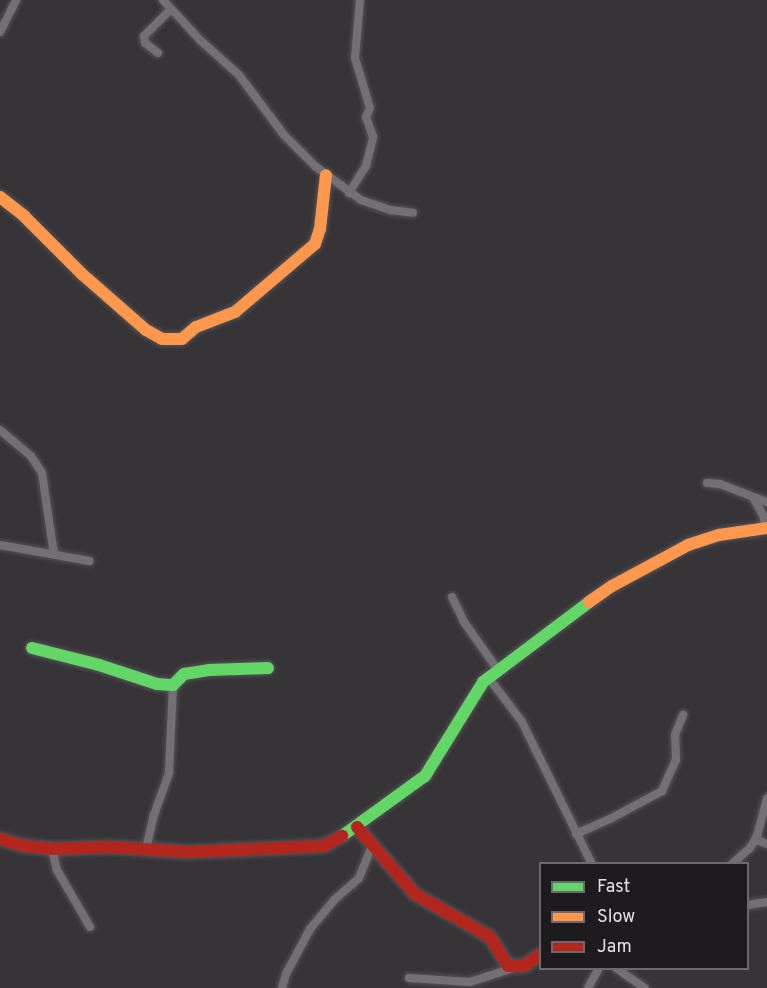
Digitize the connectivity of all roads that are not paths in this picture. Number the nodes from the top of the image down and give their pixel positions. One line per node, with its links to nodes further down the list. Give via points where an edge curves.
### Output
1 (16, 0): 5 (street)
2 (163, 0): 4 (street)
3 (360, 0): 8 (street, via 355,58 370,108 366,117 373,137 366,166)
4 (170, 10): 6 (street, via 144,36 145,43); 7 (street, via 238,75 284,135)
5 (0, 32)
6 (158, 53)
7 (326, 176): 8 (street); 9 (street, via 320,233 315,243 235,312 196,327 182,339 162,339 146,330)
8 (349, 193): 10 (street, via 373,204)
9 (0, 197)
10 (413, 213)
11 (0, 430): 17 (street, via 31,456 42,473)
12 (707, 483): 13 (street, via 720,484)
13 (754, 499): 14 (street); 15 (street)
14 (767, 502)
15 (766, 528): 22 (street, via 719,535 667,555 581,608)
16 (0, 545): 17 (street)
17 (54, 554): 18 (street)
18 (90, 561)
19 (452, 597): 22 (street)
20 (32, 648): 23 (street, via 157,684)
21 (268, 668): 23 (street, via 184,674)
22 (493, 674): 26 (street, via 480,685 425,776); 27 (street, via 522,722)
23 (173, 685): 33 (street, via 169,773)
24 (683, 715): 27 (street, via 675,735 676,760 662,790)
25 (767, 798): 29 (street)
26 (357, 827): 30 (street); 33 (street, via 324,846 198,852)
27 (576, 834): 34 (street)
28 (0, 839): 32 (street)
29 (755, 839): 31 (street); 35 (street)
30 (373, 844): 40 (street, via 415,894 490,937); 44 (street, via 359,878 310,929)
31 (767, 844)
32 (52, 849): 33 (street); 38 (street, via 57,870)
33 (146, 849)
34 (591, 862)
35 (734, 862)
36 (767, 902): 37 (street)
37 (749, 905)
38 (90, 927)
39 (539, 956): 40 (street)
40 (513, 968): 43 (street, via 470,982)
41 (598, 970): 45 (street)
42 (617, 970): 46 (street)
43 (409, 978)
44 (282, 988)
45 (588, 988)
46 (645, 988)

